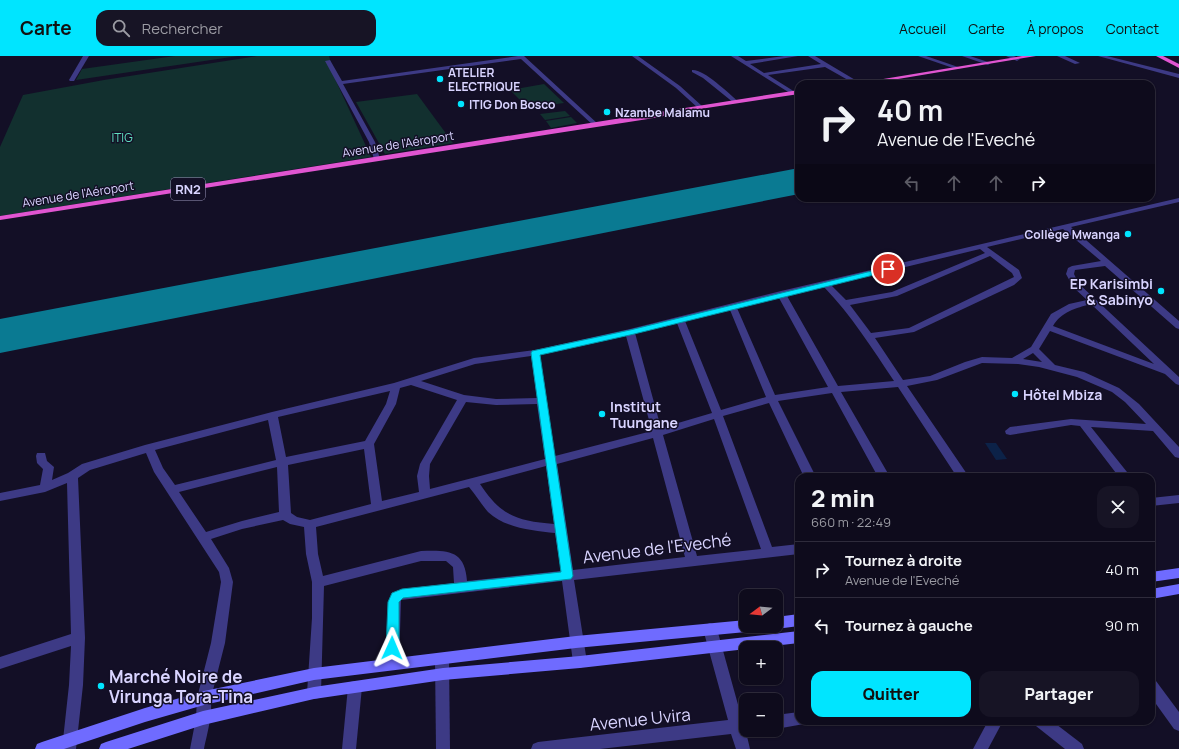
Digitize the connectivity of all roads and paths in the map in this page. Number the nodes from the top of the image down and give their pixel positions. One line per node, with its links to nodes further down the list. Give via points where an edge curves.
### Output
1 (86, 56): 24 (street)
2 (635, 56): 31 (street, via 678,87)
3 (734, 56): 15 (street)
4 (795, 56): 15 (street)
5 (811, 56): 18 (street)
6 (921, 56): 20 (street)
7 (965, 56): 16 (street)
8 (1009, 56): 13 (street)
9 (1033, 56): 13 (highway)
10 (1060, 56): 17 (street)
11 (1101, 56): 23 (street)
12 (1159, 56): 19 (highway)
13 (1017, 58): 16 (highway)
14 (328, 62): 27 (street)
15 (744, 63): 22 (street)
16 (988, 63): 20 (highway)
17 (1077, 63)
18 (826, 65): 22 (street); 25 (street)
19 (1179, 66)
20 (958, 68): 26 (highway)
21 (694, 71): 30 (street)
22 (764, 74): 28 (street)
23 (1179, 76)
24 (72, 80)
25 (851, 80)
26 (883, 80)
27 (340, 83): 32 (street, via 522,57); 33 (street, via 372,142)
28 (795, 91)
29 (795, 92): 30 (highway, Avenue de l'Aéroport / RN2)
30 (736, 102): 31 (highway, Avenue de l'Aéroport / RN2)
31 (700, 107): 32 (highway, Avenue de l'Aéroport / RN2)
32 (596, 125): 33 (highway, Avenue de l'Aéroport / RN2)
33 (377, 159): 35 (highway, Avenue de l'Aéroport / RN2)
34 (1179, 200): 36 (street)
35 (0, 218)
36 (1065, 226): 37 (street); 39 (street)
37 (982, 247): 38 (street); 40 (street)
38 (991, 253): 43 (street, via 894,294); 49 (street, via 1016,272 1018,278 911,330)
39 (1107, 263): 42 (street, via 1076,266 1070,270 1073,282); 46 (street)
40 (825, 284): 41 (street); 43 (street)
41 (781, 294): 44 (street); 59 (street)
42 (1092, 301): 47 (street, via 1060,312 1054,316); 54 (street)
43 (844, 303): 49 (street)
44 (732, 306): 45 (street); 61 (street)
45 (680, 320): 48 (street); 64 (street)
46 (1179, 326)
47 (1048, 327): 50 (street); 54 (street)
48 (630, 332): 51 (street); 68 (street)
49 (869, 336): 57 (street)
50 (1034, 349): 52 (street); 53 (street)
51 (535, 353): 55 (street, via 474,361); 62 (street)
52 (1012, 362): 53 (street); 57 (street, via 975,361 935,378)
53 (1052, 367): 66 (street, via 1080,374 1115,390 1129,400)
54 (1168, 373): 56 (street)
55 (413, 382): 58 (street); 60 (street)
56 (1179, 382)
57 (901, 384): 59 (street); 77 (street)
58 (396, 386): 63 (street); 69 (street, via 391,404)
59 (835, 389): 61 (street); 76 (street)
60 (463, 398): 62 (street, via 501,402); 83 (street, via 425,464)
61 (772, 399): 64 (street); 75 (street)
62 (542, 401): 73 (street)
63 (272, 415): 70 (street); 74 (street)
64 (718, 416): 68 (street); 93 (street)
65 (1082, 422): 66 (street); 67 (street); 78 (street)
66 (1155, 428): 71 (street)
67 (1010, 431)
68 (657, 433): 73 (street); 94 (street)
69 (369, 444): 74 (street); 87 (street)
70 (149, 448): 79 (street, via 86,467); 82 (street, via 158,469)
71 (1179, 454)
72 (41, 456): 81 (street, via 42,463 48,467)
73 (551, 460): 80 (street); 90 (street)
74 (282, 462): 82 (street); 88 (street)
75 (808, 473)
76 (882, 473)
77 (960, 473)
78 (1122, 473)
79 (72, 476): 81 (street); 107 (street)
80 (472, 482): 83 (street); 90 (street, via 487,504 515,522 527,526)
81 (45, 488): 84 (street)
82 (172, 490): 91 (street)
83 (424, 494): 87 (street)
84 (0, 497)
85 (1179, 499): 86 (street)
86 (1155, 502)
87 (378, 506): 89 (street)
88 (285, 515): 89 (street, via 294,521); 91 (street)
89 (310, 524): 98 (street, via 312,554)
90 (561, 529): 96 (street)
91 (203, 537): 119 (street, via 225,572 227,582 218,643)
92 (795, 549): 93 (street, Avenue de l'Eveché)
93 (768, 552): 94 (street, Avenue de l'Eveché)
94 (692, 560): 96 (street, Avenue de l'Eveché)
95 (1179, 573): 97 (main road)
96 (567, 576): 99 (street, Avenue de l'Eveché); 108 (street)
97 (1155, 576)
98 (318, 582): 99 (street, via 421,556 436,555 452,559 458,564); 114 (street)
99 (461, 586): 113 (street, Avenue de l'Eveché, via 410,592 396,597)
100 (1179, 589): 101 (main road)
101 (1155, 593)
102 (795, 621): 103 (main road)
103 (783, 622)
104 (739, 627): 105 (main road)
105 (710, 629): 108 (main road); 109 (street)
106 (795, 636): 109 (main road)
107 (78, 638): 112 (street); 129 (street)
108 (576, 642): 110 (main road); 111 (street)
109 (714, 646): 111 (main road); 121 (street)
110 (442, 659): 113 (main road); 115 (street)
111 (580, 662): 115 (main road)
112 (0, 663)
113 (392, 664): 114 (main road)
114 (314, 674): 118 (street); 119 (main road)
115 (443, 674): 116 (main road); 134 (street)
116 (355, 687): 118 (main road); 133 (street)
117 (1155, 691): 124 (street)
118 (314, 693): 120 (main road)
119 (204, 698): 120 (street); 129 (main road, via 145,715)
120 (203, 718): 131 (main road); 132 (street)
121 (739, 720)
122 (795, 720): 123 (street)
123 (783, 721)
124 (1179, 724)
125 (994, 725): 137 (street)
126 (1046, 725): 138 (street)
127 (739, 726): 135 (street, Avenue Uvira)
128 (742, 737): 136 (street)
129 (70, 744): 130 (main road)
130 (42, 749)
131 (106, 749)
132 (197, 749)
133 (349, 749)
134 (443, 749)
135 (538, 749)
136 (743, 749)
137 (980, 749)
138 (1077, 749)

